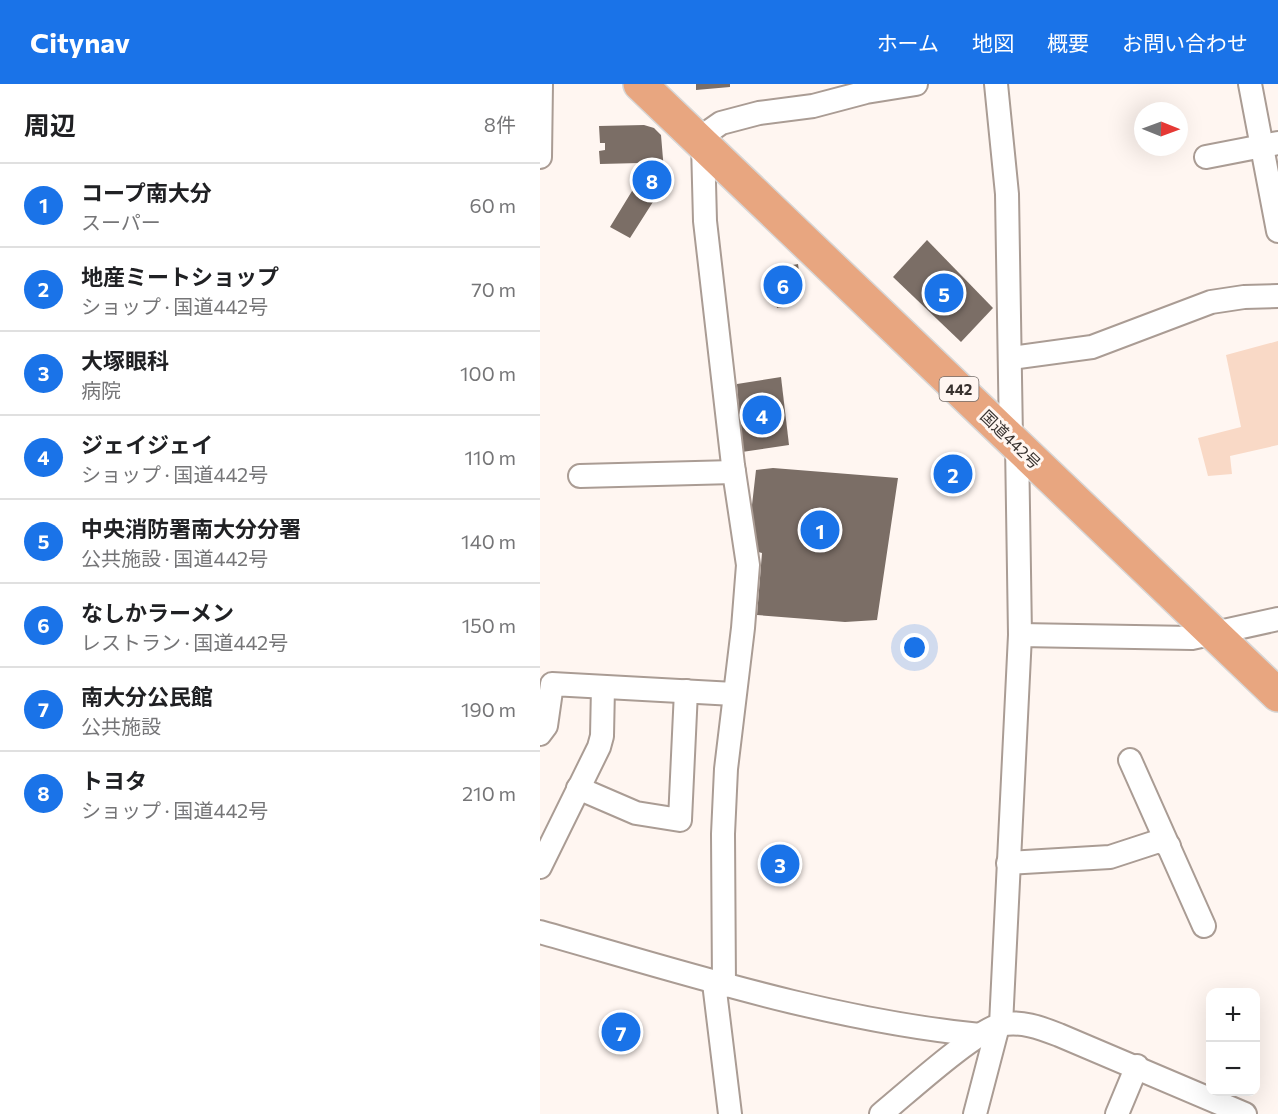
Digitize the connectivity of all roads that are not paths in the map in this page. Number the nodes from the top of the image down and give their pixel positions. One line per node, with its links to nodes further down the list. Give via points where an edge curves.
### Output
1 (541, 84): 8 (street)
2 (640, 84): 6 (highway, 国道442号 / 442)
3 (916, 84): 6 (street, via 730,120 714,126)
4 (996, 84): 12 (street, via 1007,194)
5 (1250, 84): 7 (street)
6 (703, 144): 13 (highway, 国道442号 / 442); 14 (street, via 705,221)
7 (1270, 144): 9 (street); 10 (street)
8 (540, 157)
9 (1206, 157)
10 (1278, 231)
11 (1278, 296): 12 (street, via 1211,302 1092,347)
12 (1011, 358): 13 (street)
13 (1014, 441): 17 (highway, 国道442号 / 442); 18 (street)
14 (734, 472): 15 (street); 21 (street, via 748,564)
15 (580, 476)
16 (1278, 619): 17 (street)
17 (1215, 634): 18 (street, via 1192,638); 22 (highway, 国道442号 / 442)
18 (1020, 635): 27 (street)
19 (603, 687): 20 (street); 23 (street, via 552,684 546,726); 25 (street, via 602,736)
20 (686, 692): 21 (street); 25 (street, via 680,820 636,813)
21 (734, 694): 31 (street, via 723,834)
22 (1278, 695)
23 (540, 734)
24 (1130, 760): 26 (street)
25 (578, 788): 28 (street)
26 (1169, 846): 27 (street, via 1159,841 1110,857); 29 (street)
27 (1008, 863): 32 (street)
28 (540, 867)
29 (1204, 926)
30 (540, 932): 31 (street)
31 (719, 985): 32 (street, via 939,1031); 35 (street)
32 (993, 1029): 33 (street, via 1023,1024 1044,1029); 36 (street); 37 (street)
33 (1137, 1066): 34 (street); 38 (street)
34 (1210, 1107): 39 (street)
35 (730, 1114)
36 (881, 1114)
37 (975, 1114)
38 (1117, 1114)
39 (1245, 1114)

